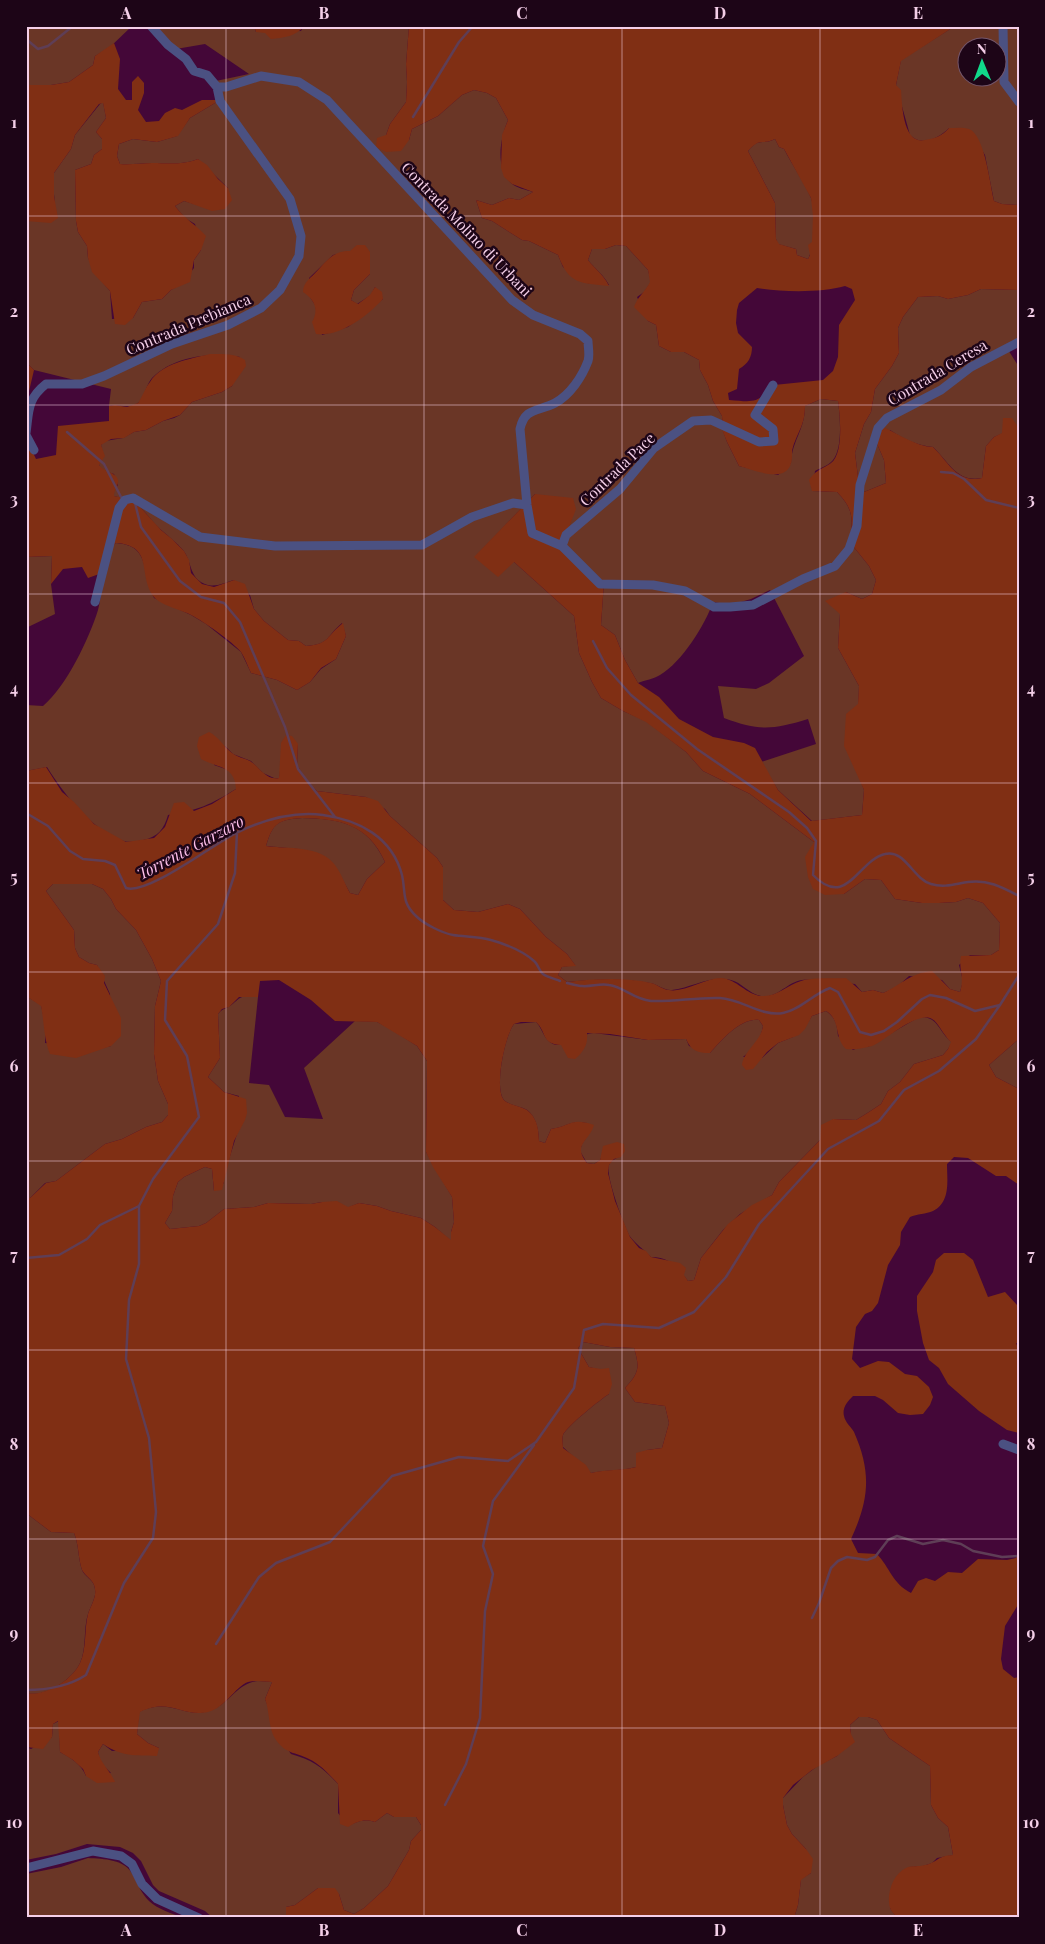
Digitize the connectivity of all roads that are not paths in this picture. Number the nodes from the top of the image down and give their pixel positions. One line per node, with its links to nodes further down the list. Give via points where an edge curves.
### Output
1 (151, 26): 3 (street, via 186,59 194,71 207,75)
2 (1003, 26): 4 (street, via 1004,82)
3 (217, 88): 7 (street, Contrada Prebianca, via 220,101 290,200 301,236 299,256 280,290 261,308 228,325 172,344 82,384 46,384 34,395); 9 (street, Contrada Molino di Urbani, via 261,76 299,82 327,100 512,300 533,315 580,334 588,341 589,360 566,396 528,413 522,420 520,429)
4 (1019, 102)
5 (1019, 342): 10 (street, Contrada Ceresa, via 971,367 941,390 887,418 878,428 860,485 857,526 849,549 834,566 754,605 714,607 685,591 653,585 600,584)
6 (773, 385): 10 (street, Contrada Pace, via 755,415 773,430 774,441 759,442 711,420 693,421 654,448 620,489 566,535)
7 (26, 434): 8 (street, Contrada Prebianca)
8 (34, 450)
9 (527, 505): 10 (street, via 532,533); 11 (street, via 513,503 472,516 422,545 275,546 200,537 133,498 125,500 119,508)
10 (562, 546)
11 (95, 602)
12 (1003, 1444): 13 (street)
13 (1019, 1450)
14 (26, 1868): 15 (street, via 93,1851 121,1856 132,1864 142,1884 157,1899)
15 (200, 1918)

